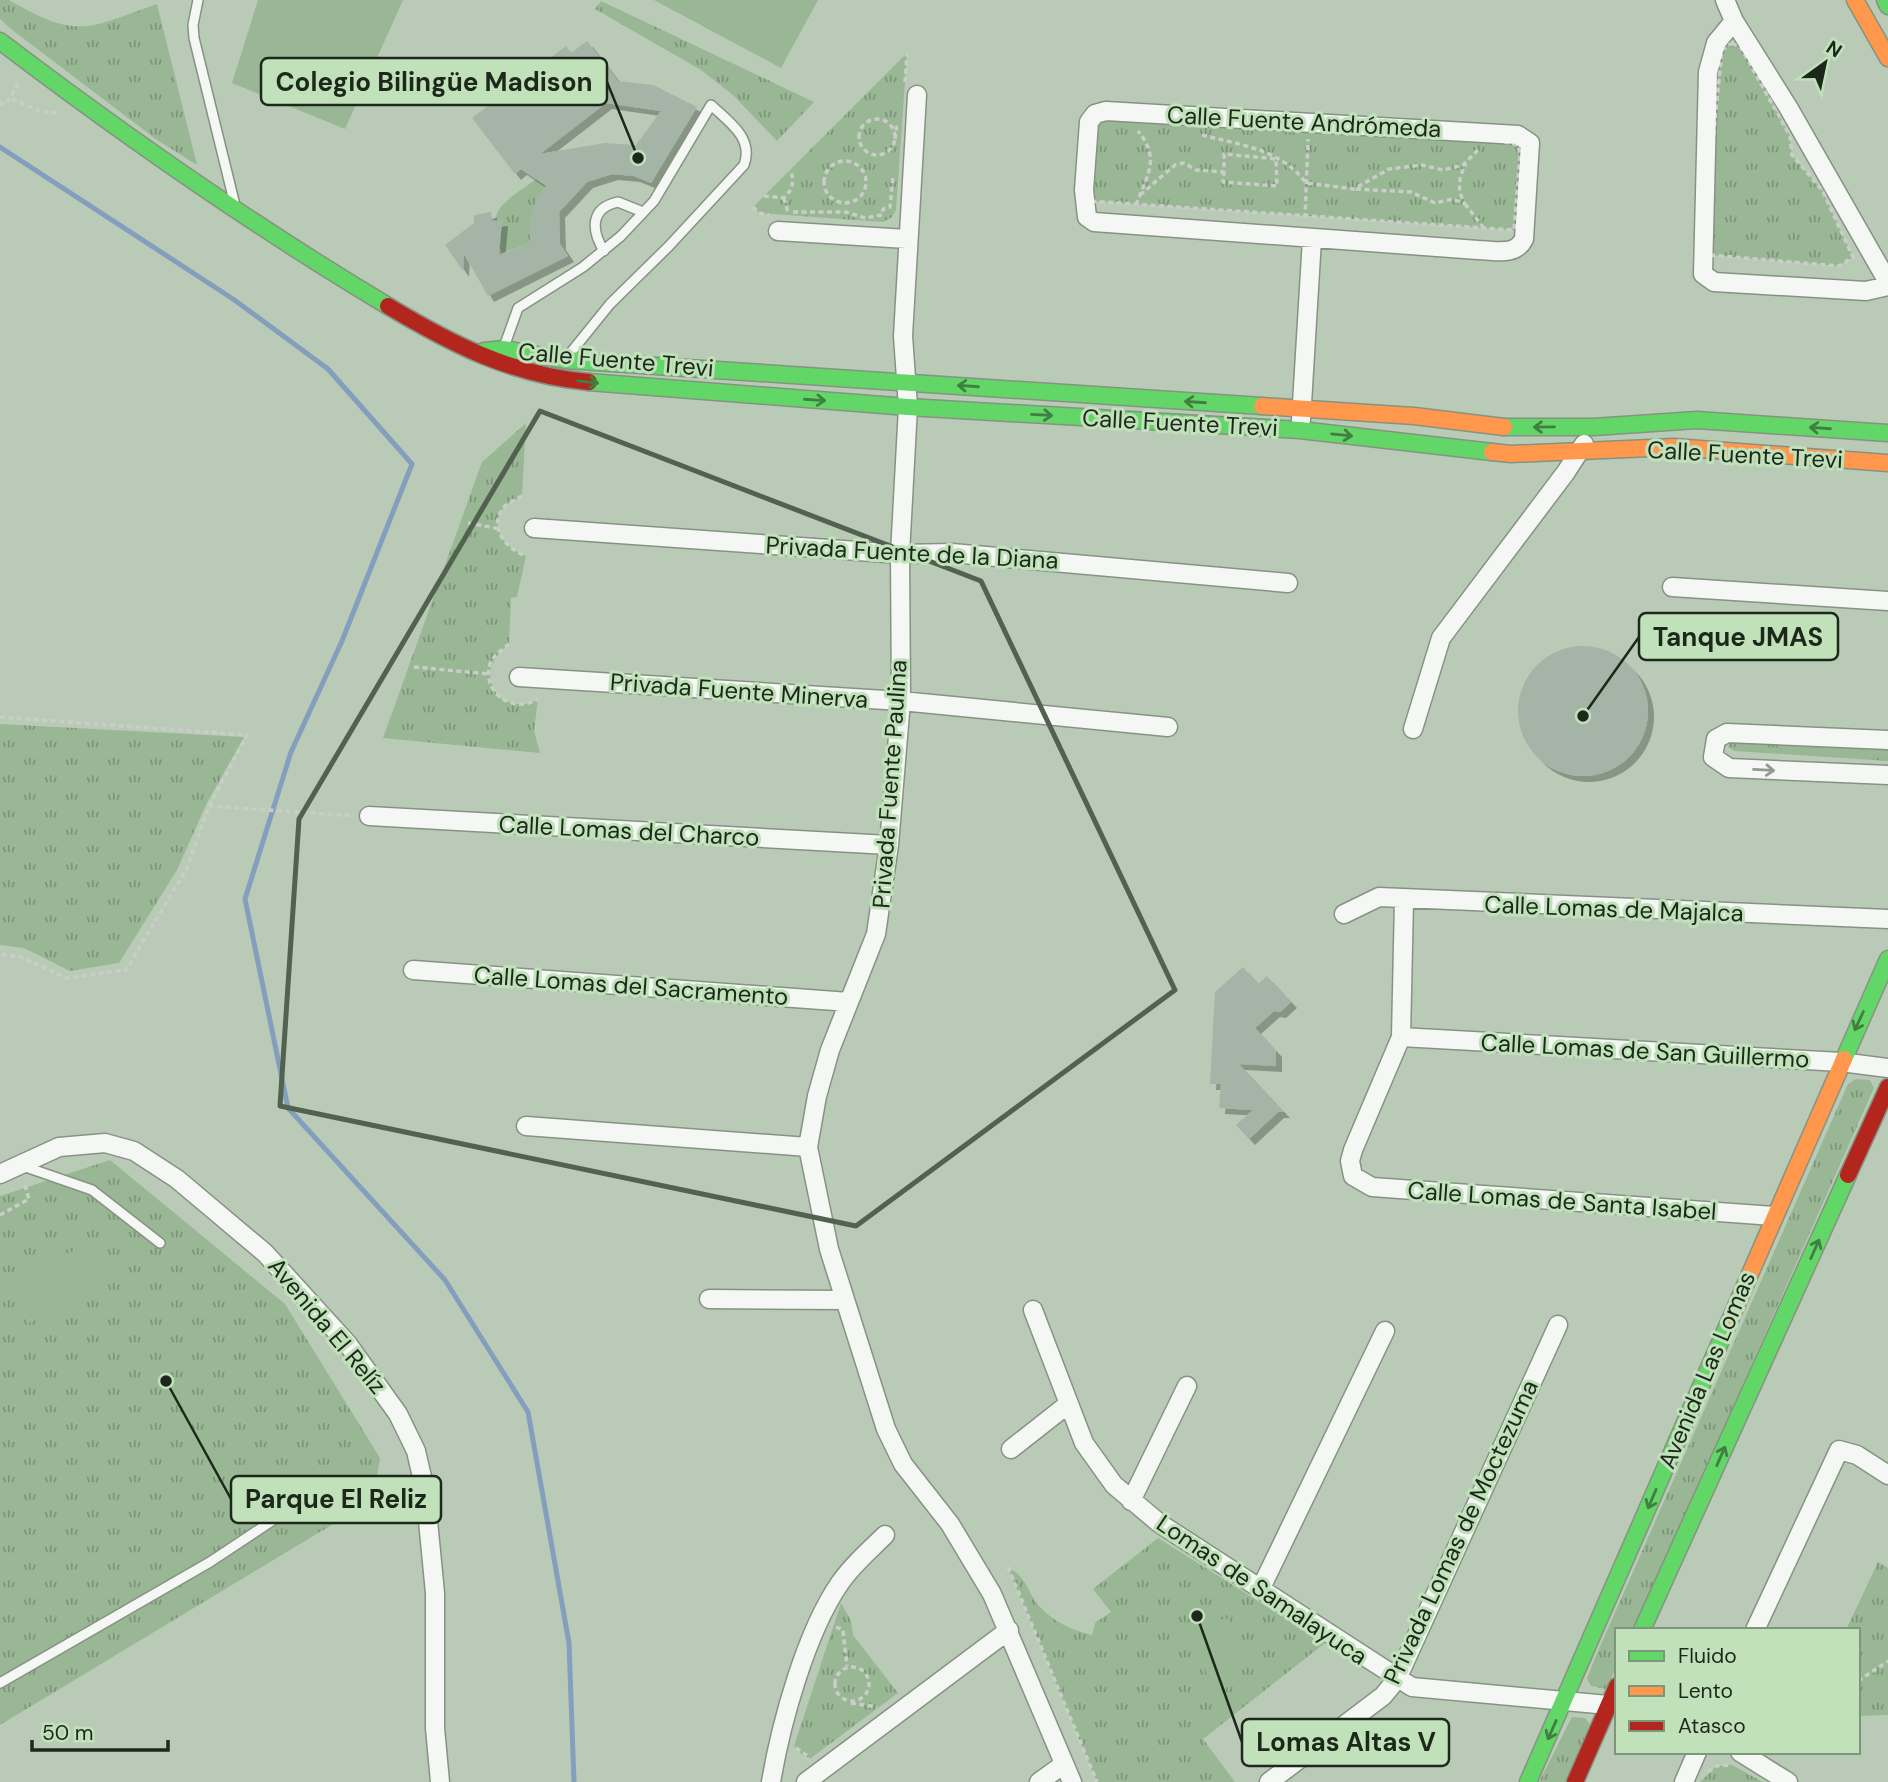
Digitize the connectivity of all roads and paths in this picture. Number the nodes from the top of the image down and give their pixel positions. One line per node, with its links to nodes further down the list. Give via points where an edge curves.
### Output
1 (198, 0): 41 (lane, via 194,38)
2 (1725, 0): 6 (street)
3 (1854, 0): 10 (street)
4 (1885, 0): 5 (street)
5 (1888, 6)
6 (1734, 21): 51 (street); 51 (street, via 1716,43 1708,72 1703,274 1714,282 1866,291)
7 (0, 41): 11 (street, Calle Fuente Trevi)
8 (1741, 48): 8 (path, via 1732,43 1722,50 1703,241 1706,248 1710,255 1839,266 1853,257 1848,242 1822,190 1791,155 1790,136)
9 (907, 53): 12 (path)
10 (1888, 58)
11 (26, 61): 13 (path, via 16,77 19,83); 15 (street, Calle Fuente Trevi)
12 (911, 94): 48 (street, Privada Fuente Paulina)
13 (12, 99): 14 (path); 15 (path, via 42,112)
14 (0, 103)
15 (91, 111): 41 (street, Calle Fuente Trevi)
16 (903, 115): 24 (path, via 895,125)
17 (1124, 118): 18 (path); 19 (path); 39 (path, via 1097,116 1087,192 1090,201)
18 (1174, 120): 21 (path); 22 (path)
19 (1130, 123)
20 (1135, 128): 34 (path, via 1151,148 1152,166)
21 (1308, 128): 25 (path); 32 (path)
22 (1178, 129)
23 (1192, 133): 27 (path, via 1250,144)
24 (895, 138): 24 (path, via 889,123 878,119 863,125 859,136 863,148 873,154 890,149); 26 (path)
25 (1495, 140): 28 (path); 47 (path, via 1518,145 1514,230)
26 (894, 155)
27 (1276, 159): 31 (path, via 1224,153); 31 (path, via 1277,186 1223,183); 32 (path, via 1297,170)
28 (1466, 163): 33 (path, via 1443,170 1422,166 1389,169); 38 (path, via 1459,179)
29 (791, 171): 36 (path, via 794,182)
30 (894, 172): 43 (path, via 890,207 883,209 882,215 866,218 846,212)
31 (1224, 172): 34 (path, via 1175,165)
32 (1306, 183): 33 (path); 44 (path)
33 (1354, 189): 38 (path, via 1411,192 1435,203 1454,199)
34 (1140, 195): 39 (path)
35 (764, 196): 36 (path)
36 (784, 198): 43 (path)
37 (844, 203): 37 (path, via 857,199 866,188 865,173 848,160 835,163 824,180 831,198); 45 (path)
38 (1465, 204): 47 (path)
39 (1136, 205): 44 (path)
40 (752, 207): 46 (path)
41 (236, 210): 52 (street, Calle Fuente Trevi, via 411,320 476,352)
42 (643, 212): 50 (lane); 50 (lane, via 618,202 602,209 594,232); 53 (lane, via 711,105 741,134 748,155 744,165 610,304)
43 (788, 212): 46 (path)
44 (1305, 218): 47 (path)
45 (844, 220)
46 (778, 221): 48 (street)
47 (1484, 228)
48 (907, 239): 55 (street, Privada Fuente Paulina, via 903,336)
49 (1312, 239): 49 (street, Calle Fuente Andrómeda, via 1091,220 1084,190 1090,119 1106,111 1307,121 1518,135 1530,143 1525,230 1516,250); 57 (street)
50 (604, 251): 52 (lane, via 518,308)
51 (1888, 284)
52 (502, 357): 53 (street, Calle Fuente Trevi); 54 (street, Calle Fuente Trevi)
53 (565, 360): 54 (lane); 55 (street, Calle Fuente Trevi)
54 (557, 379): 56 (street, Calle Fuente Trevi, one-way to 56)
55 (907, 382): 56 (street, Privada Fuente Paulina); 57 (street, Calle Fuente Trevi, one-way to 55)
56 (908, 407): 59 (street, Calle Fuente Trevi, one-way to 59); 67 (street, Privada Fuente Paulina)
57 (1303, 409): 58 (street, Calle Fuente Trevi, one-way to 57, via 1512,428); 59 (street)
58 (1594, 427): 60 (street, Calle Fuente Trevi, one-way to 58, via 1697,420); 61 (street)
59 (1300, 430): 61 (street, Calle Fuente Trevi, one-way to 61, via 1511,454)
60 (1888, 433)
61 (1579, 451): 62 (street, Calle Fuente Trevi, via 1674,447); 78 (street, via 1441,638)
62 (1888, 463)
63 (522, 496): 65 (path, via 504,507)
64 (468, 523): 65 (path)
65 (500, 528): 68 (path, via 500,536 511,550)
66 (534, 528): 67 (street, Privada Fuente de la Diana)
67 (900, 554): 69 (street, Privada Fuente de la Diana, via 952,553); 75 (street, Privada Fuente Paulina)
68 (526, 556)
69 (1288, 583)
70 (1672, 587): 71 (street)
71 (1888, 601)
72 (414, 667): 73 (path)
73 (489, 674)
74 (519, 677): 75 (street, Privada Fuente Minerva)
75 (901, 701): 77 (street, Privada Fuente Minerva); 84 (street, Privada Fuente Paulina)
76 (0, 717): 81 (path, via 247,735)
77 (1168, 727)
78 (1413, 729)
79 (1888, 740): 80 (street, one-way to 80, via 1727,733 1716,739 1713,757 1730,768)
80 (1888, 775)
81 (209, 806): 82 (path); 88 (path, via 186,870 126,970 74,979 21,957)
82 (342, 815)
83 (369, 816): 84 (street, Calle Lomas del Charco)
84 (890, 845): 91 (street, Privada Fuente Paulina, via 876,934)
85 (1404, 900): 86 (street, Calle Lomas de Majalca, via 1379,897); 87 (street, Calle Lomas de Majalca); 92 (street)
86 (1344, 914)
87 (1888, 919)
88 (0, 954)
89 (1888, 959): 93 (street, Avenida Las Lomas, one-way to 93)
90 (413, 970): 91 (street, Calle Lomas del Sacramento)
91 (849, 1002): 97 (street, Privada Fuente Paulina, via 830,1049)
92 (1401, 1037): 93 (street, Calle Lomas de San Guillermo); 101 (street, Calle Lomas de Santa Isabel, via 1350,1161 1353,1176 1372,1187)
93 (1841, 1062): 94 (street, Calle Lomas de San Guillermo); 101 (street, Avenida Las Lomas)
94 (1888, 1068)
95 (1888, 1087): 118 (street, Avenida Las Lomas, one-way to 95)
96 (526, 1126): 97 (street)
97 (808, 1147): 104 (street, Privada Fuente Paulina, via 815,1194)
98 (18, 1165): 99 (street, Avenida El Relíz); 100 (path, via 29,1199); 102 (lane, via 92,1190); 133 (street, Avenida El Relíz, via 59,1147 86,1143 124,1147 145,1157 265,1253 347,1343 398,1414 416,1451 430,1521)
99 (0, 1174)
100 (0, 1215)
101 (1774, 1216): 127 (street, Avenida Las Lomas, one-way to 127)
102 (160, 1243)
103 (709, 1298): 104 (street)
104 (844, 1300): 120 (street, Privada Fuente Paulina, via 886,1429 903,1464 967,1551)
105 (1033, 1310): 109 (street, Lomas de Samalayuca)
106 (1558, 1325): 123 (street, Privada Lomas de Moctezuma)
107 (1385, 1331): 116 (street)
108 (1187, 1386): 113 (street)
109 (1067, 1405): 110 (street); 113 (street, Lomas de Samalayuca, via 1100,1469)
110 (1011, 1449)
111 (1888, 1475): 119 (street, via 1857,1455 1839,1450)
112 (316, 1482): 125 (lane, via 302,1501 210,1562)
113 (1132, 1501): 116 (street, Lomas de Samalayuca)
114 (885, 1535): 134 (street, via 840,1582 818,1625 783,1727)
115 (1008, 1567): 138 (path)
116 (1261, 1588): 123 (street, Lomas de Samalayuca)
117 (833, 1627): 122 (path, via 843,1630)
118 (1643, 1628)
119 (1756, 1628)
120 (1009, 1630): 131 (street, Privada Fuente Paulina); 135 (street)
121 (1888, 1661): 124 (path)
122 (847, 1666): 122 (path, via 839,1673 837,1692 847,1702 857,1702 869,1683 859,1667)
123 (1397, 1679): 127 (street, Lomas de Samalayuca, via 1422,1690); 139 (street, Privada Lomas de Moctezuma, via 1383,1696)
124 (1860, 1680)
125 (0, 1683)
126 (1615, 1690): 128 (street)
127 (1565, 1701): 128 (street, Lomas de Samalayuca); 140 (street, Avenida Las Lomas, one-way to 140)
128 (1608, 1705): 141 (street)
129 (1696, 1754): 142 (street)
130 (1736, 1759): 132 (path); 143 (street)
131 (1064, 1764): 136 (street); 137 (street, Privada Fuente Paulina)
132 (1704, 1775)
133 (440, 1782)
134 (771, 1782)
135 (806, 1782)
136 (1039, 1782)
137 (1072, 1782)
138 (1097, 1782)
139 (1269, 1782)
140 (1528, 1782)
141 (1575, 1782)
142 (1684, 1782)
143 (1787, 1782)

